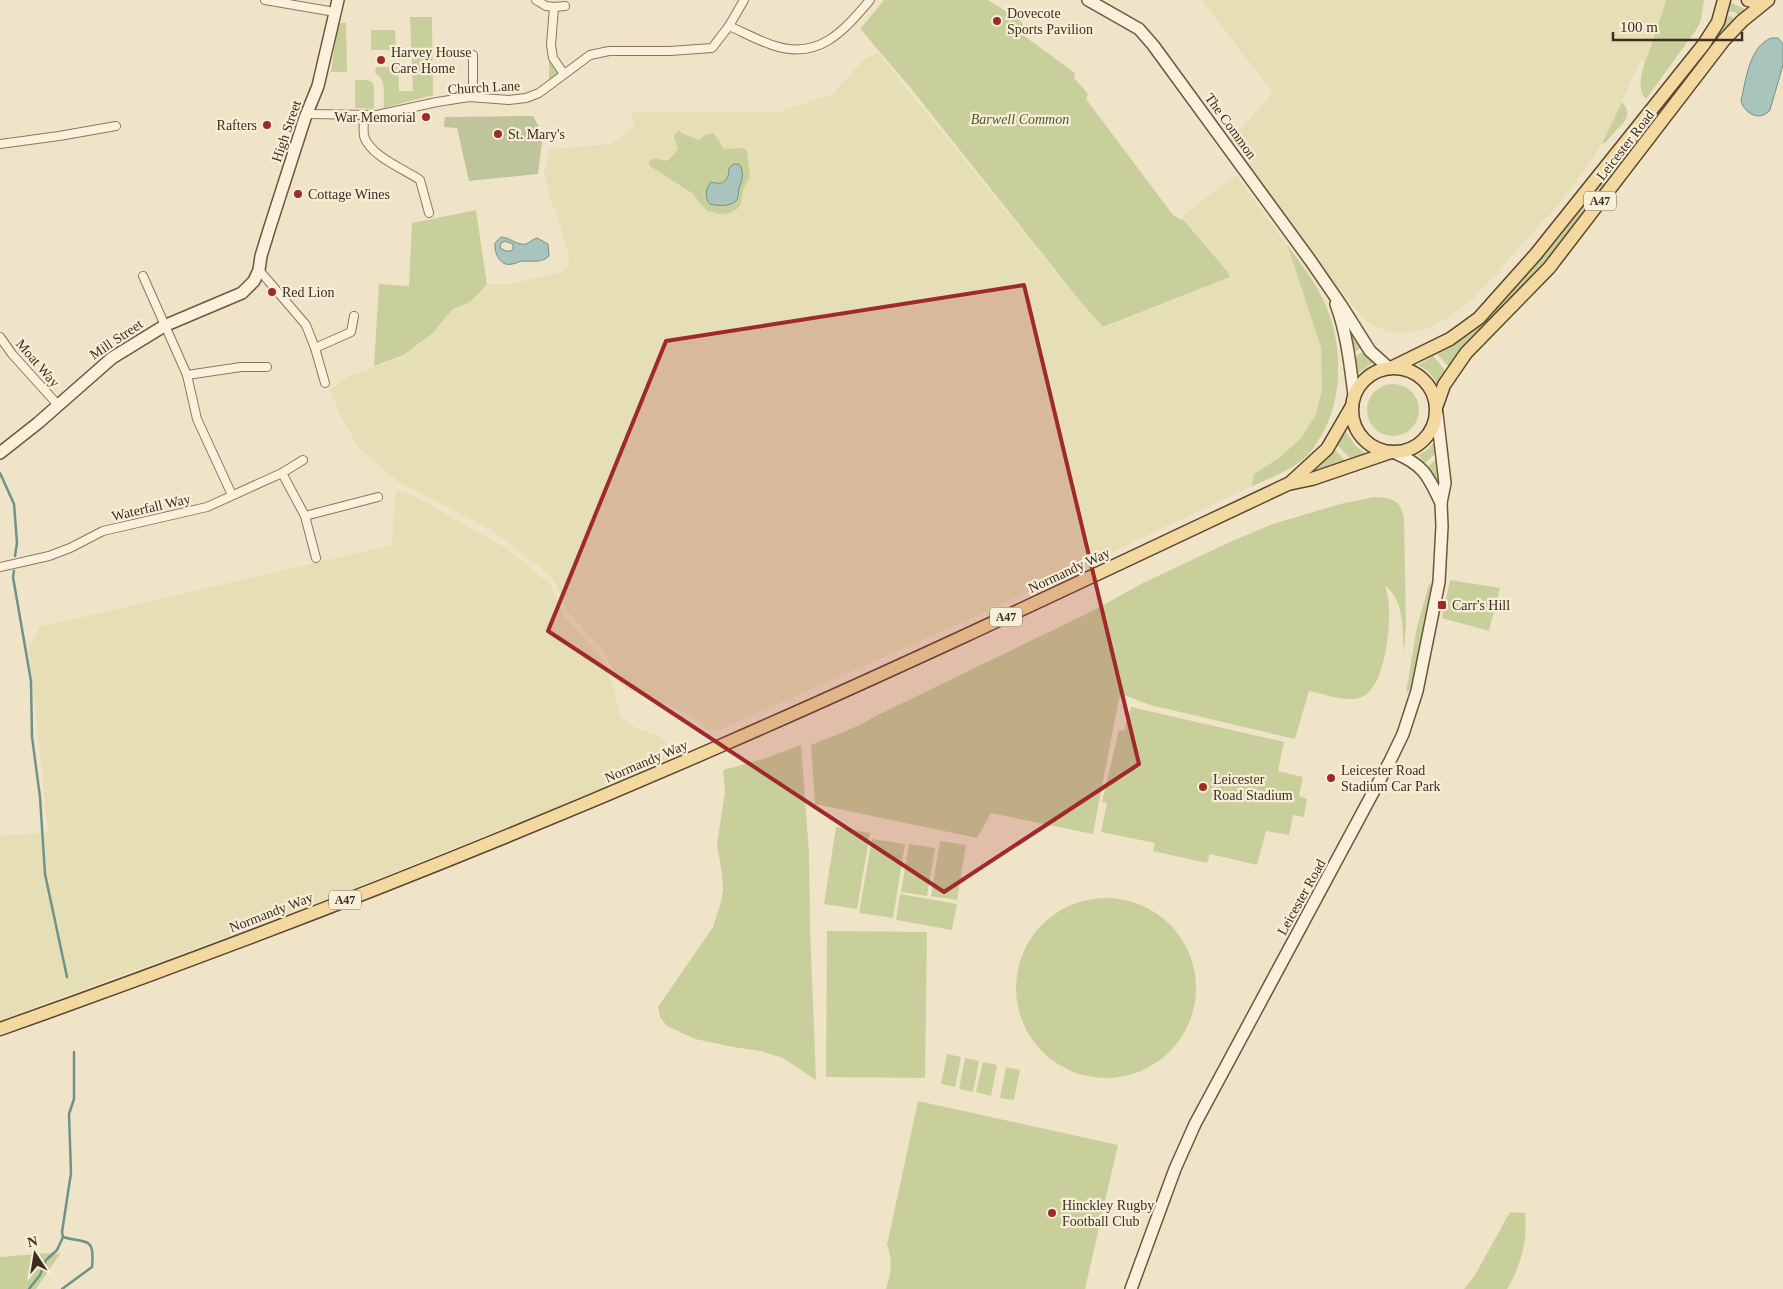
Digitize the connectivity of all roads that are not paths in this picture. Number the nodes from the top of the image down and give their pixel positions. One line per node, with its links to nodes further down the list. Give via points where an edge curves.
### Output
1 (266, 0): 12 (street)
2 (338, 0): 12 (street, High Street)
3 (536, 0): 11 (street)
4 (744, 0): 13 (street, Church Lane)
5 (870, 0): 13 (street, via 837,35 809,49 771,45)
6 (1088, 0): 24 (street, The Common, via 1139,29 1153,45)
7 (1724, 0): 30 (main road, Leicester Road / A47, via 1718,22 1704,44 1536,254 1479,318 1450,339)
8 (1748, 0): 9 (main road)
9 (1766, 0): 35 (main road, Leicester Road / A47, via 1724,40 1549,268 1466,353 1444,385)
10 (565, 6): 11 (street)
11 (554, 7): 15 (street, via 552,58)
12 (335, 12): 17 (street, High Street, via 318,86)
13 (729, 26): 15 (street, Church Lane, via 712,48 609,51 590,55)
14 (472, 55): 16 (street)
15 (564, 74): 16 (street, Church Lane, via 539,93 526,98)
16 (473, 98): 18 (street, Church Lane)
17 (307, 114): 18 (street, Church Lane); 22 (street, High Street)
18 (364, 116): 21 (street, via 364,136 373,150 420,180)
19 (116, 126): 20 (street)
20 (0, 144)
21 (429, 213)
22 (259, 270): 26 (street, Mill Street, via 254,281 242,293); 28 (street, via 306,325)
23 (143, 276): 26 (street)
24 (1331, 291): 30 (street, The Common, via 1370,352); 33 (street, The Common, via 1343,325)
25 (354, 316): 28 (street, via 351,332)
26 (164, 326): 31 (street); 34 (street, Mill Street, via 112,358)
27 (0, 337): 34 (street, Moat Way)
28 (315, 348): 32 (street)
29 (267, 367): 31 (street, via 241,367)
30 (1391, 368): 33 (main road, via 1367,377); 35 (main road, via 1418,374 1433,392)
31 (187, 375): 41 (street, via 197,419)
32 (324, 383)
33 (1353, 401): 36 (main road, via 1352,419 1362,438 1372,446); 40 (main road, Normandy Way / A47, via 1327,449)
34 (58, 405): 37 (street, Mill Street)
35 (1437, 410): 36 (main road, via 1431,432 1423,441 1412,449); 43 (street, Leicester Road, via 1445,483)
36 (1393, 452): 40 (main road, Normandy Way / A47); 43 (street, Leicester Road, via 1419,466 1429,477)
37 (0, 453)
38 (303, 460): 39 (street, Waterfall Way)
39 (282, 473): 41 (street, Waterfall Way); 44 (street)
40 (1288, 484): 47 (main road, Normandy Way / A47, via 722,746 422,870)
41 (232, 495): 46 (street, Waterfall Way, via 207,507 103,531 49,556)
42 (378, 497): 44 (street)
43 (1441, 503): 48 (street, Leicester Road, via 1439,582 1417,691 1403,734 1196,1124 1175,1169)
44 (305, 516): 45 (street)
45 (316, 558)
46 (0, 567)
47 (0, 1029)
48 (1131, 1289)

